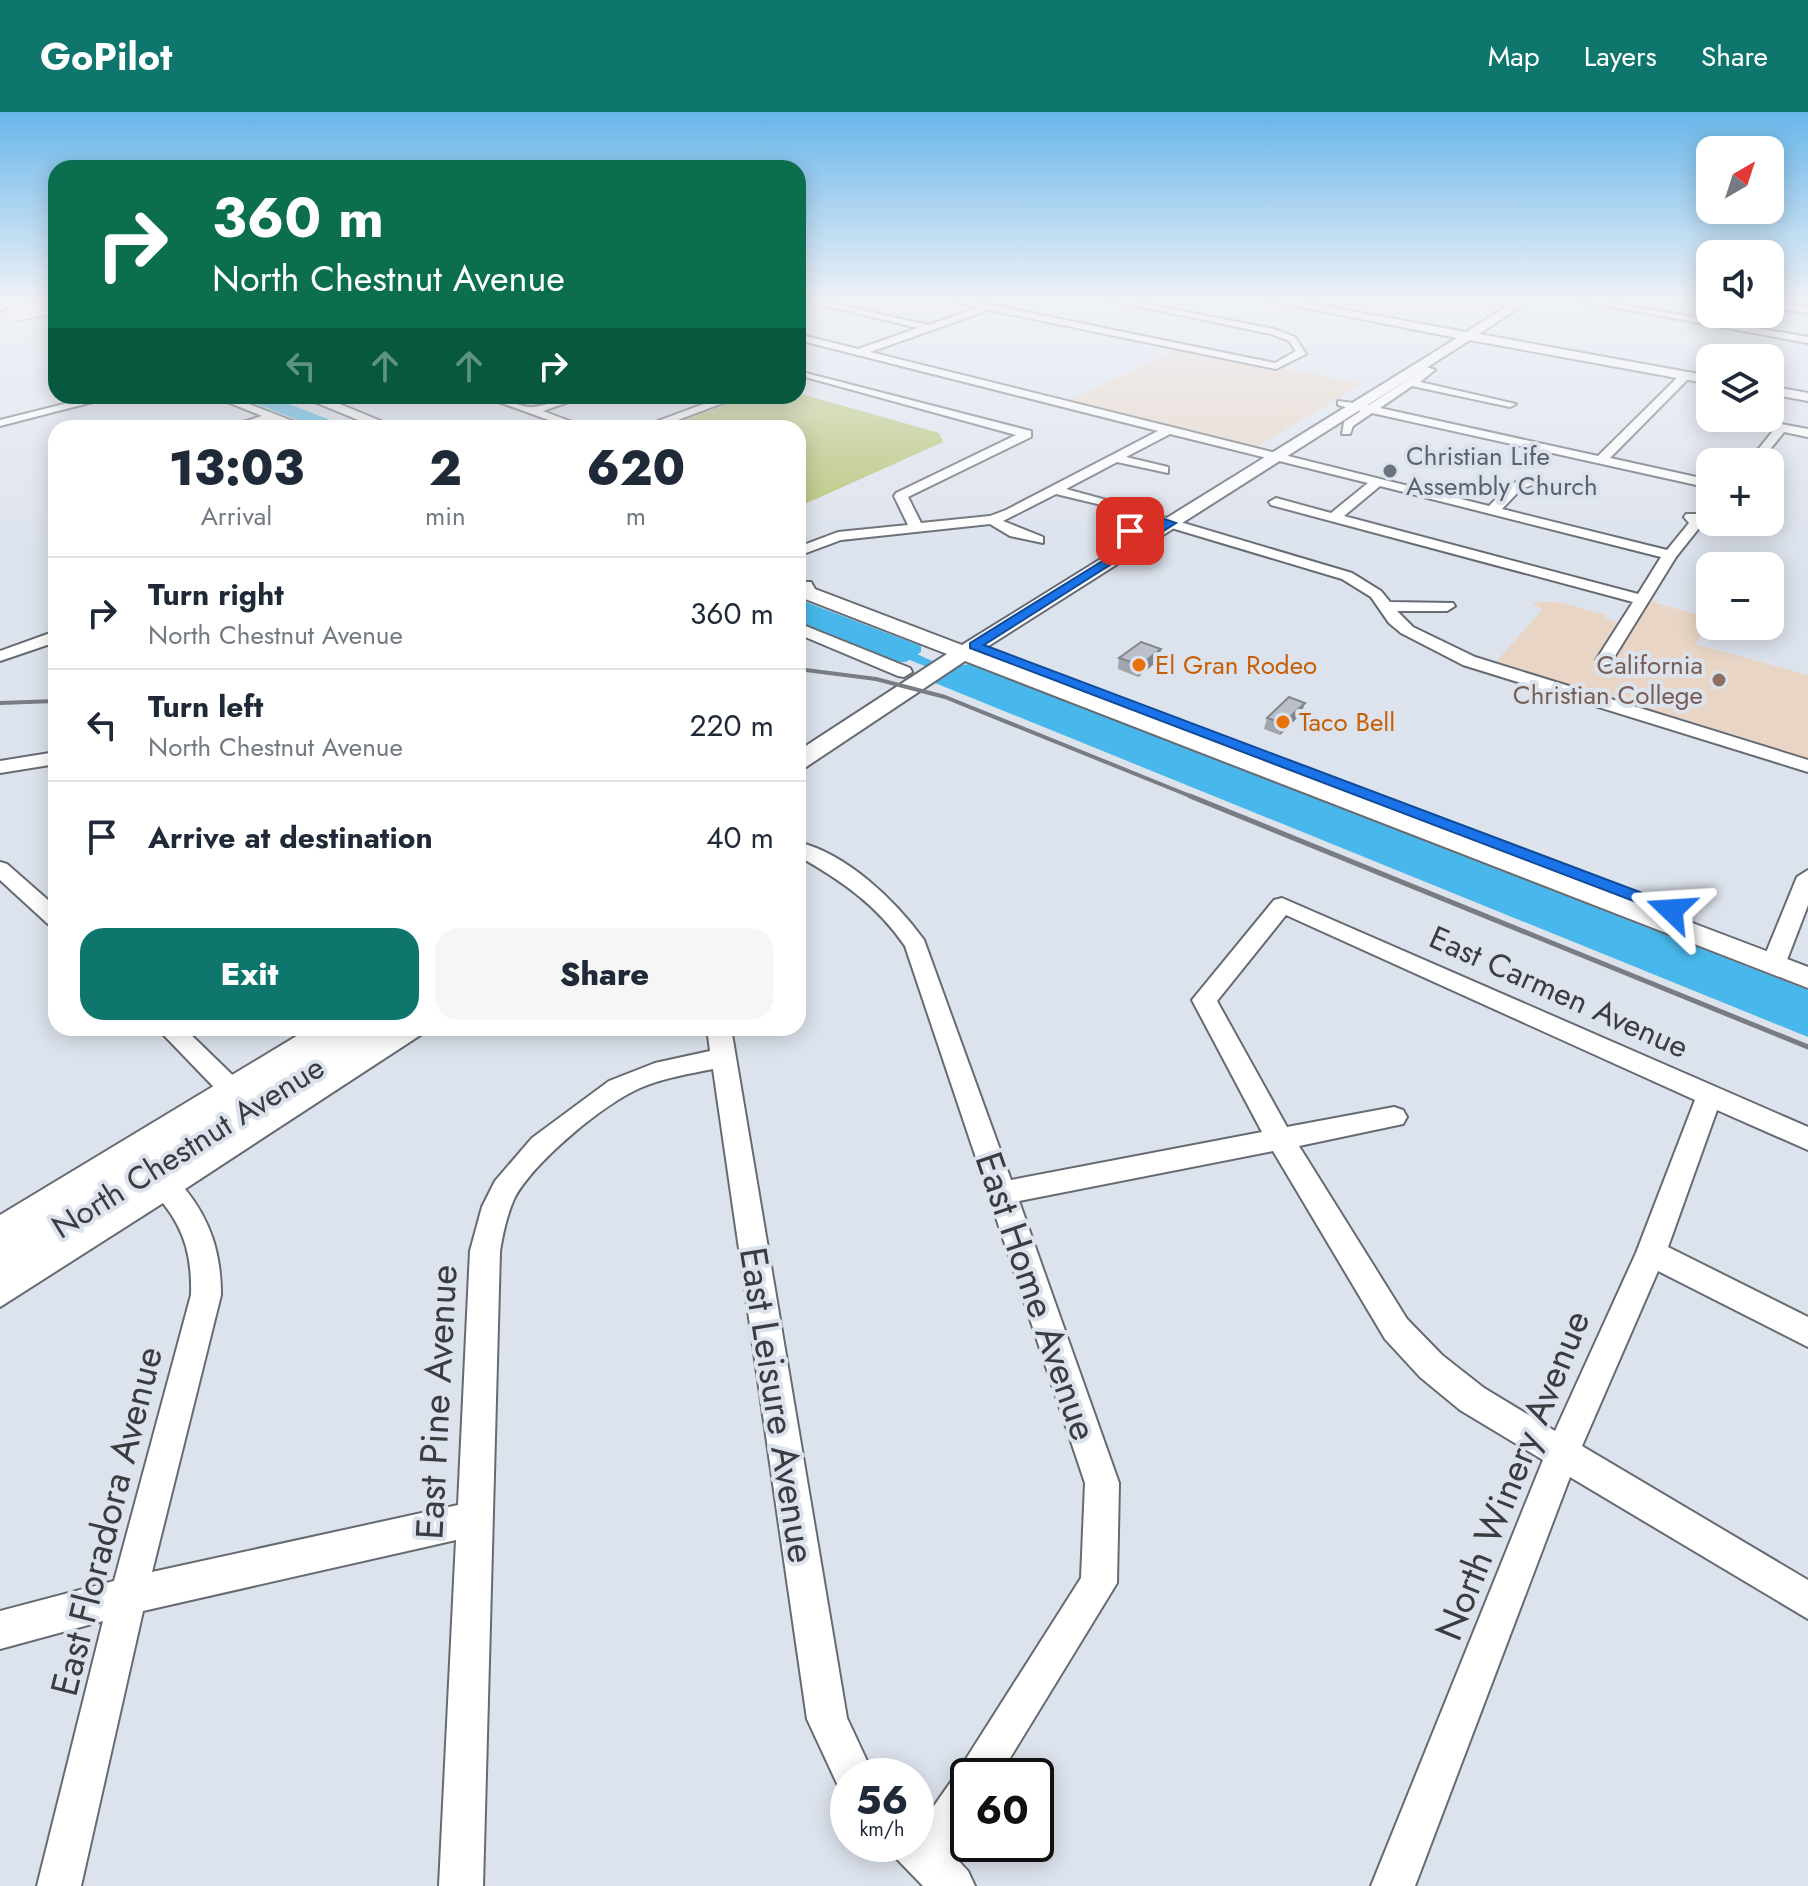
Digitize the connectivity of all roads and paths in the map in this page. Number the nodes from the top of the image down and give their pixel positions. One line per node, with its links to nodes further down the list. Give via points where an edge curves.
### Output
1 (832, 383): 44 (street, via 1027,434 901,496)
2 (984, 383): 25 (street)
3 (1390, 383): 16 (main road)
4 (1393, 383): 16 (main road)
5 (1411, 383): 15 (street); 16 (street)
6 (1678, 383): 31 (street)
7 (1784, 393): 8 (main road)
8 (1808, 397)
9 (77, 404): 24 (street)
10 (241, 404): 18 (street)
11 (328, 404): 21 (main road)
12 (511, 404): 17 (street)
13 (553, 404): 17 (street)
14 (713, 404): 23 (street)
15 (1510, 404)
16 (1356, 406): 26 (street); 29 (main road); 31 (street)
17 (531, 411): 22 (street)
18 (275, 416): 19 (street); 20 (street)
19 (260, 420)
20 (285, 420)
21 (370, 420)
22 (558, 420)
23 (668, 420)
24 (0, 423)
25 (1170, 429): 29 (street); 30 (street)
26 (1346, 431)
27 (1808, 433): 28 (street, via 1781,428)
28 (1765, 448)
29 (1269, 454): 34 (street); 43 (main road)
30 (1116, 458): 32 (street); 36 (street)
31 (1601, 460): 35 (street)
32 (1164, 470)
33 (1532, 480): 39 (street, via 1516,486)
34 (1379, 481): 39 (street); 40 (street)
35 (1696, 481)
36 (1056, 490): 38 (street); 42 (street)
37 (1276, 502): 40 (street)
38 (1105, 504)
39 (1493, 510): 48 (street)
40 (1334, 517): 51 (street)
41 (1691, 517): 48 (street, via 1696,523)
42 (992, 520): 44 (street); 46 (street)
43 (1162, 520): 45 (main road); 49 (main road); 53 (street, via 1347,576 1366,586)
44 (917, 529): 47 (street, via 832,537)
45 (1130, 531): 49 (main road, via 1118,547 1082,571); 57 (main road)
46 (1038, 540)
47 (806, 548)
48 (1670, 555): 51 (street)
49 (1085, 577): 57 (main road)
50 (806, 592): 57 (main road)
51 (1642, 600): 58 (street)
52 (1447, 606): 53 (street)
53 (1385, 607): 63 (street, via 1407,630 1469,661)
54 (806, 630): 57 (street)
55 (48, 639): 56 (street)
56 (1, 656)
57 (937, 660): 59 (main road); 60 (main road); 61 (main road); 65 (main road)
58 (1604, 660)
59 (1097, 706): 65 (main road, via 1157,722 1290,772); 70 (main road)
60 (806, 735)
61 (806, 756)
62 (48, 759): 64 (street)
63 (1808, 766)
64 (0, 767)
65 (1309, 773): 70 (main road)
66 (806, 853): 84 (street, East Home Avenue, via 872,890 916,945)
67 (0, 869): 69 (street)
68 (1808, 877): 70 (street)
69 (48, 912)
70 (1776, 957): 71 (main road); 72 (main road)
71 (1808, 960)
72 (1808, 978)
73 (177, 1036): 79 (street)
74 (324, 1036): 79 (main road, North Chestnut Avenue)
75 (361, 1036): 79 (main road, North Chestnut Avenue)
76 (400, 1036): 83 (street)
77 (721, 1043): 91 (street, East Pine Avenue, via 600,1099 529,1154 505,1185 490,1220 485,1251); 95 (street, East Leisure Avenue, via 827,1719)
78 (1709, 1096): 81 (street, East Carmen Avenue, via 1282,905 1204,1000); 82 (street, East Carmen Avenue); 86 (street, North Winery Avenue)
79 (242, 1099): 85 (main road, North Chestnut Avenue); 87 (main road, North Chestnut Avenue)
80 (1394, 1117): 81 (street)
81 (1280, 1139): 84 (street); 90 (street, via 1396,1329 1472,1399)
82 (1808, 1139)
83 (165, 1186): 88 (street); 92 (street, East Floradora Avenue, via 200,1236 206,1295)
84 (1002, 1193): 96 (street, East Home Avenue, via 1102,1483 1099,1583)
85 (0, 1234)
86 (1651, 1253): 89 (street); 90 (street, North Winery Avenue)
87 (0, 1266)
88 (0, 1293)
89 (1808, 1333)
90 (1562, 1454): 93 (street); 101 (street, North Winery Avenue)
91 (473, 1519): 92 (street); 100 (street, East Pine Avenue)
92 (128, 1596): 94 (street); 99 (street, East Floradora Avenue)
93 (1808, 1601)
94 (0, 1630)
95 (843, 1758)
96 (987, 1758)
97 (950, 1824): 98 (street)
98 (934, 1854)
99 (59, 1886)
100 (461, 1886)
101 (1393, 1886)

